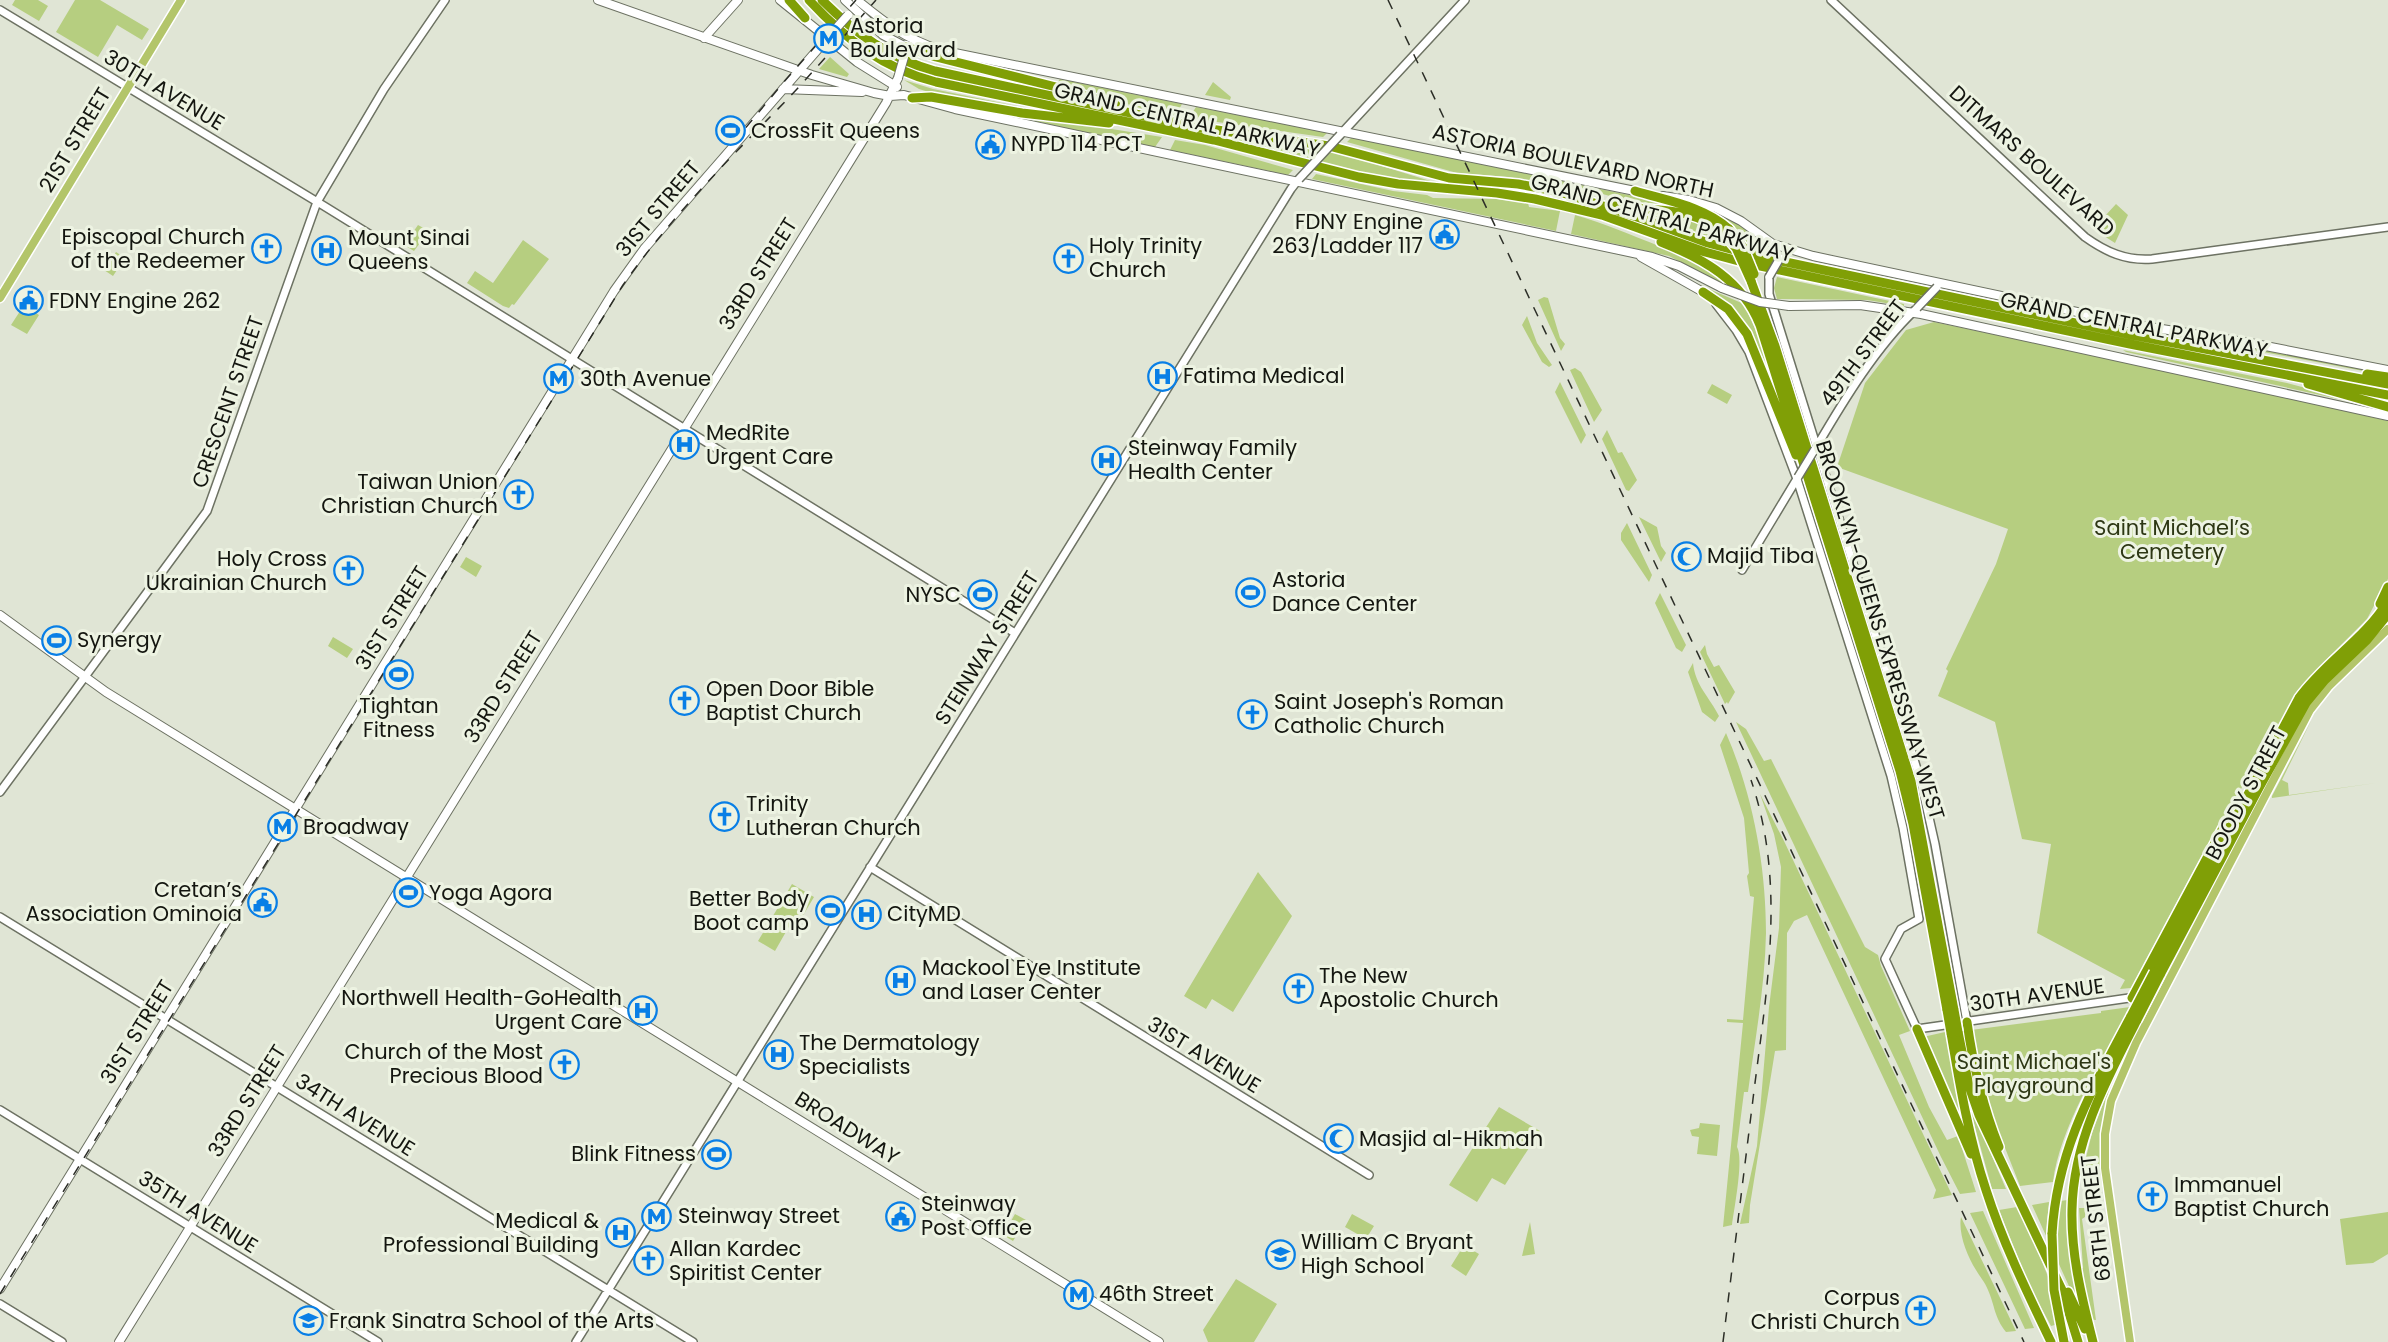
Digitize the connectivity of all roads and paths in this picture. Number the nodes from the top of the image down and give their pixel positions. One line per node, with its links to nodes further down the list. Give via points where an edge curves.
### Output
1 (181, 0): 21 (main road, 21ST STREET)
2 (446, 0): 32 (street, CRESCENT STREET, via 388,83)
3 (598, 0): 17 (main road)
4 (738, 0): 17 (main road)
5 (780, 0): 15 (main road)
6 (789, 0): 15 (highway)
7 (809, 0): 27 (highway, GRAND CENTRAL PARKWAY, via 857,45 904,72)
8 (822, 0): 26 (highway, GRAND CENTRAL PARKWAY, via 874,45 917,66)
9 (845, 0): 14 (main road)
10 (1465, 0): 28 (street, STEINWAY STREET)
11 (1831, 0): 34 (street, DITMARS BOULEVARD, via 2085,237 2116,256 2152,260)
12 (860, 1): 14 (main road, 31ST STREET); 28 (main road, ASTORIA BOULEVARD NORTH, via 901,34 940,50)
13 (0, 10): 21 (street, 30TH AVENUE)
14 (851, 12): 16 (main road, 31ST STREET, bridge); 18 (main road)
15 (804, 18): 16 (main road)
16 (830, 36): 19 (main road, 31ST STREET); 20 (main road, via 861,66)
17 (704, 38): 19 (main road)
18 (905, 52): 20 (main road, 33RD STREET, bridge); 26 (highway, via 1056,87)
19 (799, 70): 22 (main road, 31ST STREET); 23 (main road)
20 (896, 81): 24 (main road, 33RD STREET); 25 (main road)
21 (128, 88): 32 (street, 30TH AVENUE); 40 (main road, 21ST STREET)
22 (783, 89): 23 (main road); 42 (main road, 31ST STREET, via 644,249)
23 (874, 93): 24 (main road)
24 (890, 96): 25 (main road); 51 (main road, 33RD STREET)
25 (908, 97): 27 (highway); 29 (main road)
26 (1167, 121): 31 (highway, GRAND CENTRAL PARKWAY, via 1329,146 1449,178)
27 (1156, 128): 33 (highway, GRAND CENTRAL PARKWAY, via 1359,177 1514,195)
28 (1341, 133): 29 (street, STEINWAY STREET, bridge); 30 (main road, ASTORIA BOULEVARD NORTH)
29 (1298, 180): 37 (main road); 61 (street, STEINWAY STREET)
30 (1635, 191): 35 (highway, via 1693,208 1714,218); 36 (main road, ASTORIA BOULEVARD NORTH, via 1716,208 1770,242)
31 (1560, 192): 35 (highway, BROOKLYN-QUEENS EXPRESSWAY WEST, via 1640,209 1691,214); 43 (highway, GRAND CENTRAL PARKWAY, via 1743,253)
32 (316, 202): 42 (street, 30TH AVENUE); 63 (street, CRESCENT STREET, via 207,512)
33 (1572, 209): 44 (highway, GRAND CENTRAL PARKWAY, via 1754,265); 57 (highway, BROOKLYN-QUEENS EXPRESSWAY WEST, via 1690,254 1730,280 1748,302 1762,330)
34 (2388, 227)
35 (1725, 231): 73 (highway, BROOKLYN-QUEENS EXPRESSWAY WEST, bridge, via 1753,280 1911,781)
36 (1787, 248): 38 (main road, ASTORIA BOULEVARD NORTH); 52 (street, BROOKLYN-QUEENS EXPRESSWAY WEST, bridge, via 1769,277 1769,294)
37 (1631, 252): 39 (main road, BROOKLYN-QUEENS EXPRESSWAY WEST); 41 (main road, bridge, via 1669,262 1760,302)
38 (1939, 285): 41 (street, 49TH STREET, bridge); 45 (main road, ASTORIA BOULEVARD NORTH)
39 (1703, 292): 53 (street, BROOKLYN-QUEENS EXPRESSWAY WEST, via 1726,315 1745,344); 57 (highway, via 1728,309 1755,348 1807,482)
40 (0, 298)
41 (1915, 310): 50 (main road); 52 (street, 49TH STREET, via 1850,392)
42 (573, 360): 51 (street, 30TH AVENUE); 66 (main road, 31ST STREET)
43 (2278, 362): 46 (highway); 47 (highway, GRAND CENTRAL PARKWAY)
44 (2257, 369): 48 (highway, GRAND CENTRAL PARKWAY); 49 (highway)
45 (2388, 370)
46 (2388, 377)
47 (2388, 384)
48 (2388, 395)
49 (2388, 407)
50 (2388, 416)
51 (683, 429): 61 (street, 30TH AVENUE); 68 (main road, 33RD STREET)
52 (1816, 447): 53 (street, 49TH STREET, bridge); 76 (street, BROOKLYN-QUEENS EXPRESSWAY WEST, via 1921,782)
53 (1798, 478): 54 (street, 49TH STREET); 77 (street, BROOKLYN-QUEENS EXPRESSWAY WEST, via 1896,793 1919,918 1901,929 1885,959)
54 (1742, 570)
55 (2388, 587): 62 (highway, via 2370,620)
56 (2388, 601): 62 (highway, via 2368,628)
57 (1849, 607): 73 (highway, BROOKLYN-QUEENS EXPRESSWAY WEST, via 1906,793)
58 (2388, 614): 70 (highway, via 2306,704)
59 (0, 615): 63 (main road, BROADWAY)
60 (2388, 629): 71 (main road, BOODY STREET, via 2310,710)
61 (1015, 633): 67 (street, STEINWAY STREET)
62 (2343, 651): 64 (highway, via 2300,698)
63 (86, 677): 65 (street, CRESCENT STREET); 66 (main road, BROADWAY)
64 (2255, 778): 70 (highway); 72 (highway, via 2210,850)
65 (0, 792)
66 (296, 809): 68 (main road, BROADWAY); 75 (main road, 31ST STREET)
67 (870, 867): 79 (street, STEINWAY STREET); 83 (street, 31ST AVENUE)
68 (407, 877): 79 (main road, BROADWAY); 80 (main road, 33RD STREET)
69 (0, 917): 75 (street, 34TH AVENUE)
70 (2157, 974): 74 (highway, bridge)
71 (2162, 993): 72 (street, 30TH AVENUE); 103 (main road, 68TH STREET, via 2116,1086 2105,1134 2105,1168)
72 (2132, 998): 76 (street, 30TH AVENUE)
73 (1950, 1010): 78 (highway, BROOKLYN-QUEENS EXPRESSWAY WEST, bridge)
74 (2134, 1018): 100 (highway, bridge, via 2078,1120 2059,1181 2052,1234 2054,1290); 102 (highway, via 2098,1099 2074,1179 2072,1231)
75 (167, 1019): 80 (street, 34TH AVENUE); 82 (main road, 31ST STREET)
76 (1967, 1022): 77 (street, 30TH AVENUE); 84 (highway, via 1979,1087)
77 (1917, 1029): 85 (highway)
78 (1954, 1033): 84 (highway, BROOKLYN-QUEENS EXPRESSWAY WEST, via 1976,1106); 85 (highway, BROOKLYN-QUEENS EXPRESSWAY WEST, via 1968,1124)
79 (737, 1082): 89 (street, STEINWAY STREET); 97 (main road, BROADWAY)
80 (277, 1087): 86 (main road, 33RD STREET); 89 (street, 34TH AVENUE)
81 (0, 1110): 82 (street, 35TH AVENUE)
82 (80, 1159): 86 (street, 35TH AVENUE); 88 (main road, 31ST STREET)
83 (1369, 1175)
84 (2011, 1184): 87 (highway, BROOKLYN-QUEENS EXPRESSWAY WEST)
85 (1986, 1190): 91 (highway, BROOKLYN-QUEENS EXPRESSWAY WEST)
86 (190, 1227): 93 (main road, 33RD STREET); 94 (street, 35TH AVENUE)
87 (2043, 1250): 101 (highway, BROOKLYN-QUEENS EXPRESSWAY WEST); 102 (highway, via 2063,1281)
88 (0, 1289)
89 (608, 1290): 95 (street, STEINWAY STREET); 96 (street, 34TH AVENUE)
90 (0, 1304): 92 (street)
91 (2038, 1322): 98 (highway); 99 (highway, BROOKLYN-QUEENS EXPRESSWAY WEST)
92 (62, 1342)
93 (119, 1342)
94 (378, 1342)
95 (576, 1342)
96 (693, 1342)
97 (1159, 1342)
98 (2044, 1342)
99 (2051, 1342)
100 (2064, 1342)
101 (2078, 1342)
102 (2091, 1342)
103 (2130, 1342)

